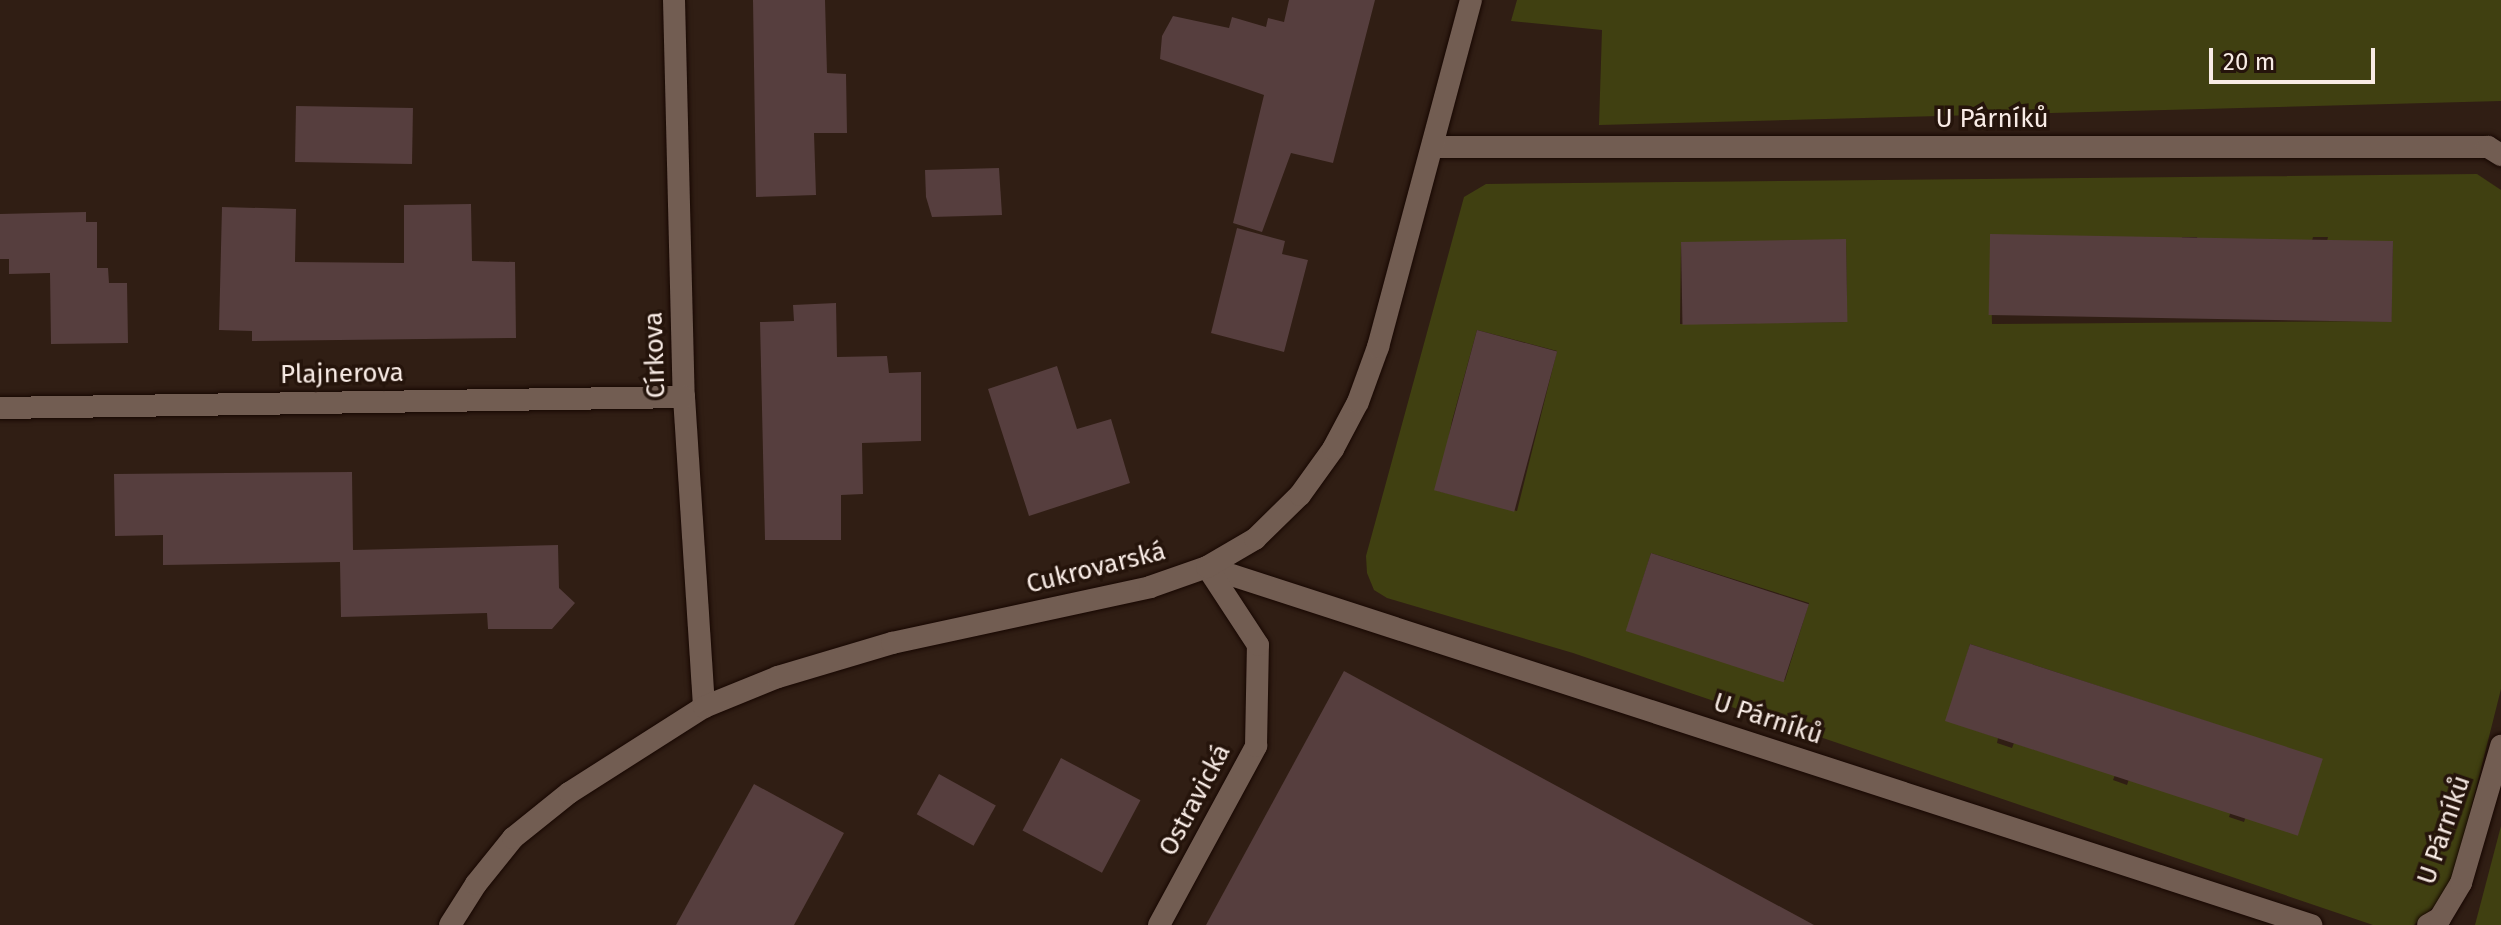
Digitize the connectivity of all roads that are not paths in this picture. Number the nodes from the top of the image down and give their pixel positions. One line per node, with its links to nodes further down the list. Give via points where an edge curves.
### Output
1 (674, 0): 5 (street, Církova)
2 (1471, 0): 3 (street, Cukrovarská)
3 (1433, 147): 4 (street, U Párníků, via 2488,147); 7 (street, Cukrovarská, via 1378,347 1333,449 1300,495 1255,539)
4 (2501, 155)
5 (684, 397): 6 (street, Plajnerova); 8 (street, Církova)
6 (0, 408)
7 (1207, 567): 8 (street, Cukrovarská, via 1150,587 833,659); 11 (street, Ostravická, via 1258,645 1256,746); 12 (street, U Párníků)
8 (704, 707): 10 (street, Cukrovarská, via 569,793 513,838)
9 (2501, 746): 13 (street, U Párníků, via 2461,883 2440,918)
10 (450, 925)
11 (1159, 925)
12 (2311, 925)
13 (2428, 925)

